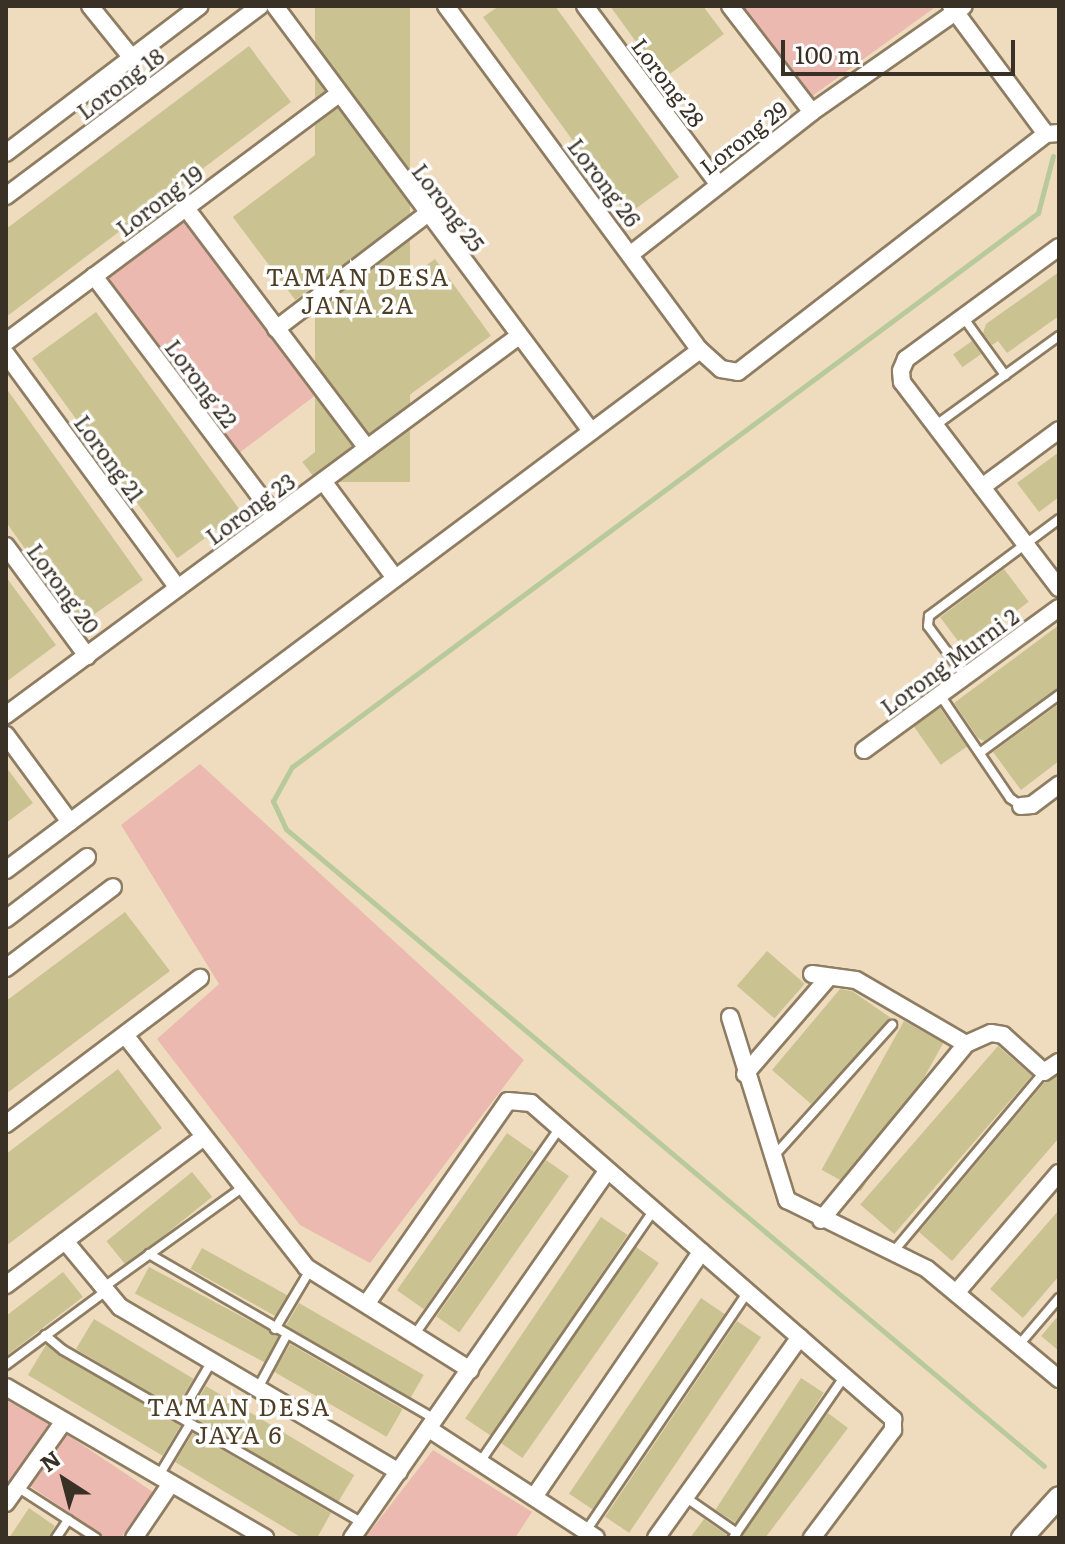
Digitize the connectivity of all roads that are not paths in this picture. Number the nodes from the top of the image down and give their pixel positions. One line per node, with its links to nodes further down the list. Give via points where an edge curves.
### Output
1 (90, 6): 9 (street)
2 (200, 6): 9 (street)
3 (260, 6): 15 (street, Lorong 18)
4 (275, 6): 10 (street, Lorong 25)
5 (585, 6): 14 (street, Lorong 28)
6 (730, 6): 11 (street)
7 (448, 7): 19 (street, Lorong 26)
8 (957, 8): 11 (street, Lorong 29); 12 (street)
9 (132, 58): 13 (street)
10 (339, 94): 16 (street, Lorong 19); 17 (street, Lorong 25)
11 (812, 112): 14 (street, Lorong 29)
12 (1052, 134): 26 (street, Lorong 26, via 738,372 721,369)
13 (6, 153)
14 (718, 184): 19 (street, Lorong 29)
15 (6, 196)
16 (186, 208): 20 (street, Lorong 19); 22 (street)
17 (427, 214): 22 (street); 23 (street, Lorong 25)
18 (1059, 247): 21 (street)
19 (631, 254): 26 (street, Lorong 26)
20 (94, 276): 25 (street, Lorong 19); 35 (street, Lorong 22)
21 (963, 317): 28 (lane); 29 (street, via 906,359 901,371 902,382)
22 (276, 329): 32 (street)
23 (519, 336): 31 (street, Lorong 25); 32 (street, Lorong 23)
24 (1059, 336): 28 (lane)
25 (6, 342)
26 (700, 350): 31 (street)
27 (6, 354): 40 (street, Lorong 21)
28 (1005, 375): 29 (lane)
29 (935, 426): 34 (street)
30 (1059, 430): 34 (street)
31 (591, 431): 39 (street)
32 (367, 448): 33 (street, Lorong 23)
33 (323, 481): 35 (street, Lorong 23); 39 (street)
34 (982, 487): 37 (street)
35 (275, 516): 40 (street, Lorong 23)
36 (1059, 519): 37 (lane)
37 (1025, 544): 41 (street); 44 (lane, via 929,616 928,626)
38 (6, 546): 43 (street, Lorong 20)
39 (395, 578): 53 (street)
40 (178, 588): 43 (street, Lorong 23)
41 (1059, 588)
42 (1059, 608): 44 (street, Lorong Murni 2)
43 (87, 656): 47 (street, Lorong 23)
44 (966, 676): 45 (street, Lorong Murni 2)
45 (940, 695): 49 (street, Lorong Murni 2); 50 (lane)
46 (1059, 695): 50 (lane)
47 (6, 715)
48 (6, 735): 53 (street)
49 (864, 750)
50 (981, 752): 52 (lane, via 1010,798)
51 (1059, 785): 52 (street, via 1032,805)
52 (1021, 806)
53 (70, 822): 55 (street)
54 (87, 857): 57 (street)
55 (6, 870)
56 (113, 887): 58 (street)
57 (6, 919)
58 (6, 968)
59 (812, 974): 60 (street)
60 (829, 977): 65 (street, via 856,980); 68 (street)
61 (200, 978): 64 (street)
62 (730, 1017): 68 (street)
63 (892, 1025): 72 (lane)
64 (125, 1035): 69 (street); 71 (street)
65 (966, 1044): 67 (street, via 991,1033 1003,1035); 77 (street)
66 (1059, 1062): 67 (street)
67 (1044, 1072): 80 (lane)
68 (745, 1074): 72 (street)
69 (6, 1124)
70 (559, 1129): 73 (street); 88 (street, via 531,1103 508,1101); 90 (lane)
71 (204, 1137): 75 (street); 78 (street)
72 (773, 1157): 77 (street, via 787,1200)
73 (607, 1171): 76 (street); 97 (street)
74 (1059, 1173): 86 (street)
75 (243, 1187): 81 (lane); 82 (street)
76 (653, 1211): 79 (street); 106 (lane)
77 (821, 1220): 80 (street)
78 (65, 1241): 83 (street); 84 (street)
79 (701, 1252): 85 (street); 110 (street)
80 (892, 1253): 86 (street, via 927,1269)
81 (149, 1254): 84 (lane); 89 (lane)
82 (310, 1270): 88 (street); 89 (lane)
83 (6, 1285)
84 (105, 1289): 91 (lane); 95 (street, via 120,1307)
85 (748, 1292): 93 (street); 116 (lane)
86 (956, 1293): 94 (street)
87 (1059, 1298): 94 (lane)
88 (367, 1303): 90 (street)
89 (275, 1329): 92 (lane)
90 (415, 1334): 97 (street)
91 (45, 1335): 96 (lane); 102 (lane)
92 (286, 1336): 101 (lane); 105 (lane)
93 (800, 1337): 98 (street); 111 (street)
94 (1017, 1347): 99 (street)
95 (212, 1361): 101 (street); 102 (lane)
96 (6, 1365)
97 (470, 1370): 105 (street)
98 (844, 1376): 117 (lane); 124 (street, via 886,1409 893,1430)
99 (1059, 1379)
100 (6, 1387): 103 (street)
101 (258, 1388): 107 (street)
102 (179, 1417): 104 (lane)
103 (64, 1421): 108 (street); 109 (street)
104 (190, 1424): 108 (lane); 115 (lane)
105 (433, 1424): 106 (street); 107 (street)
106 (480, 1462): 110 (street)
107 (399, 1472): 115 (street)
108 (164, 1481): 120 (street); 121 (street)
109 (17, 1487): 113 (street); 114 (lane)
110 (534, 1497): 116 (street)
111 (685, 1497): 117 (lane); 123 (street)
112 (1059, 1497): 125 (street)
113 (6, 1503)
114 (68, 1520): 118 (lane); 119 (lane)
115 (363, 1523): 122 (street)
116 (591, 1535)
117 (735, 1536)
118 (56, 1538)
119 (96, 1538)
120 (134, 1538)
121 (265, 1538)
122 (352, 1538)
123 (656, 1538)
124 (812, 1538)
125 (1022, 1538)

